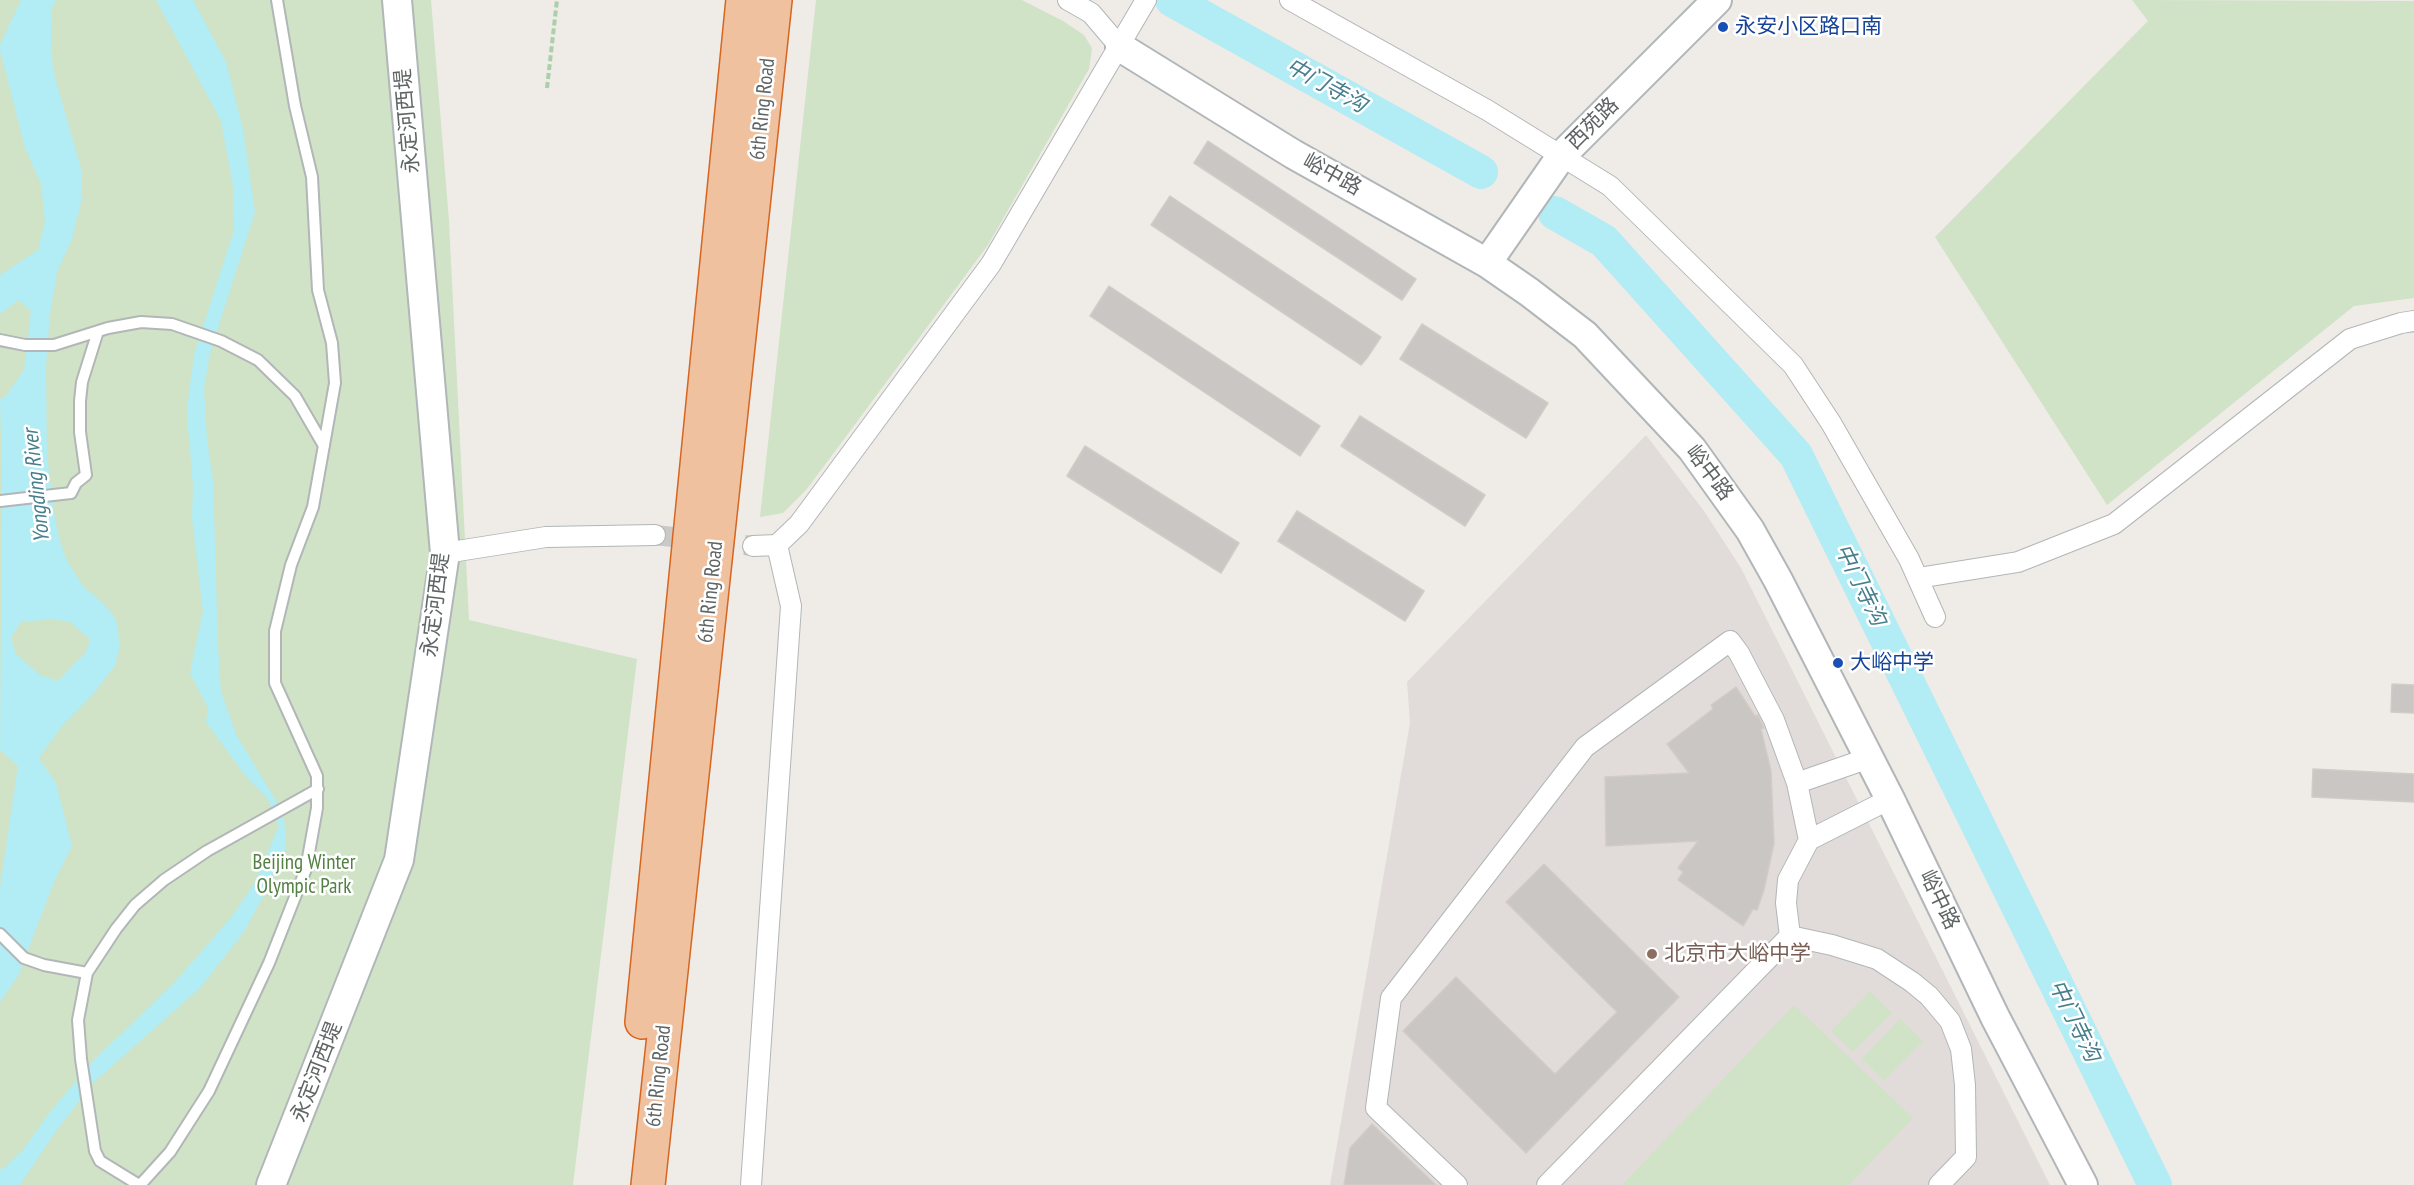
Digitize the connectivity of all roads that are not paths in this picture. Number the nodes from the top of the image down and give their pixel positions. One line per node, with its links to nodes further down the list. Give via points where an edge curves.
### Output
1 (277, 0): 15 (lane, via 312,177 318,290 332,343 335,383)
2 (397, 0): 20 (main road, 永定河西堤)
3 (743, 0): 33 (highway, 6th Ring Road)
4 (775, 0): 34 (highway, 6th Ring Road)
5 (1068, 0): 9 (street, 峪中路)
6 (1146, 0): 9 (street)
7 (1290, 0): 10 (street)
8 (1717, 0): 10 (main road, 西苑路)
9 (1126, 36): 11 (main road, 峪中路, via 1293,154); 18 (street, via 991,264 799,524)
10 (1562, 155): 11 (main road, 西苑路); 21 (street, via 1610,186 1793,365 1831,423)
11 (1487, 263): 23 (main road, 峪中路, via 1585,335 1692,449 1756,540)
12 (2414, 321): 21 (street, via 2350,339 2114,524 2018,562)
13 (98, 331): 14 (lane, via 54,345); 15 (lane, via 141,322 172,324 221,341 258,360 295,396); 16 (lane, via 80,401 86,475 71,493)
14 (0, 340)
15 (324, 446): 25 (lane, via 313,507 291,565 275,631 275,683 317,776)
16 (0, 501)
17 (655, 536): 20 (street, via 546,537)
18 (777, 545): 19 (street); 35 (street, via 791,606)
19 (753, 546)
20 (445, 553): 32 (main road, 永定河西堤, via 399,860)
21 (1918, 578): 22 (street)
22 (1935, 617)
23 (1869, 758): 24 (street); 26 (main road, 峪中路)
24 (1797, 783): 27 (street); 36 (street, via 1774,720 1730,641 1586,747 1391,998 1376,1108)
25 (318, 789): 30 (lane, via 207,851 164,880 135,905); 31 (lane, via 306,869 269,963 209,1090 170,1152)
26 (1890, 799): 27 (street); 39 (main road, 峪中路, via 1995,1017)
27 (1809, 840): 29 (street, via 1788,880)
28 (0, 934): 30 (lane, via 24,958)
29 (1790, 936): 37 (street); 38 (street, via 1877,959 1929,996 1950,1021 1961,1049 1966,1157)
30 (87, 973): 31 (lane, via 78,1020 95,1151 100,1161)
31 (140, 1185)
32 (271, 1185)
33 (627, 1185)
34 (648, 1185)
35 (751, 1185)
36 (1457, 1185)
37 (1547, 1185)
38 (1939, 1185)
39 (2083, 1185)

